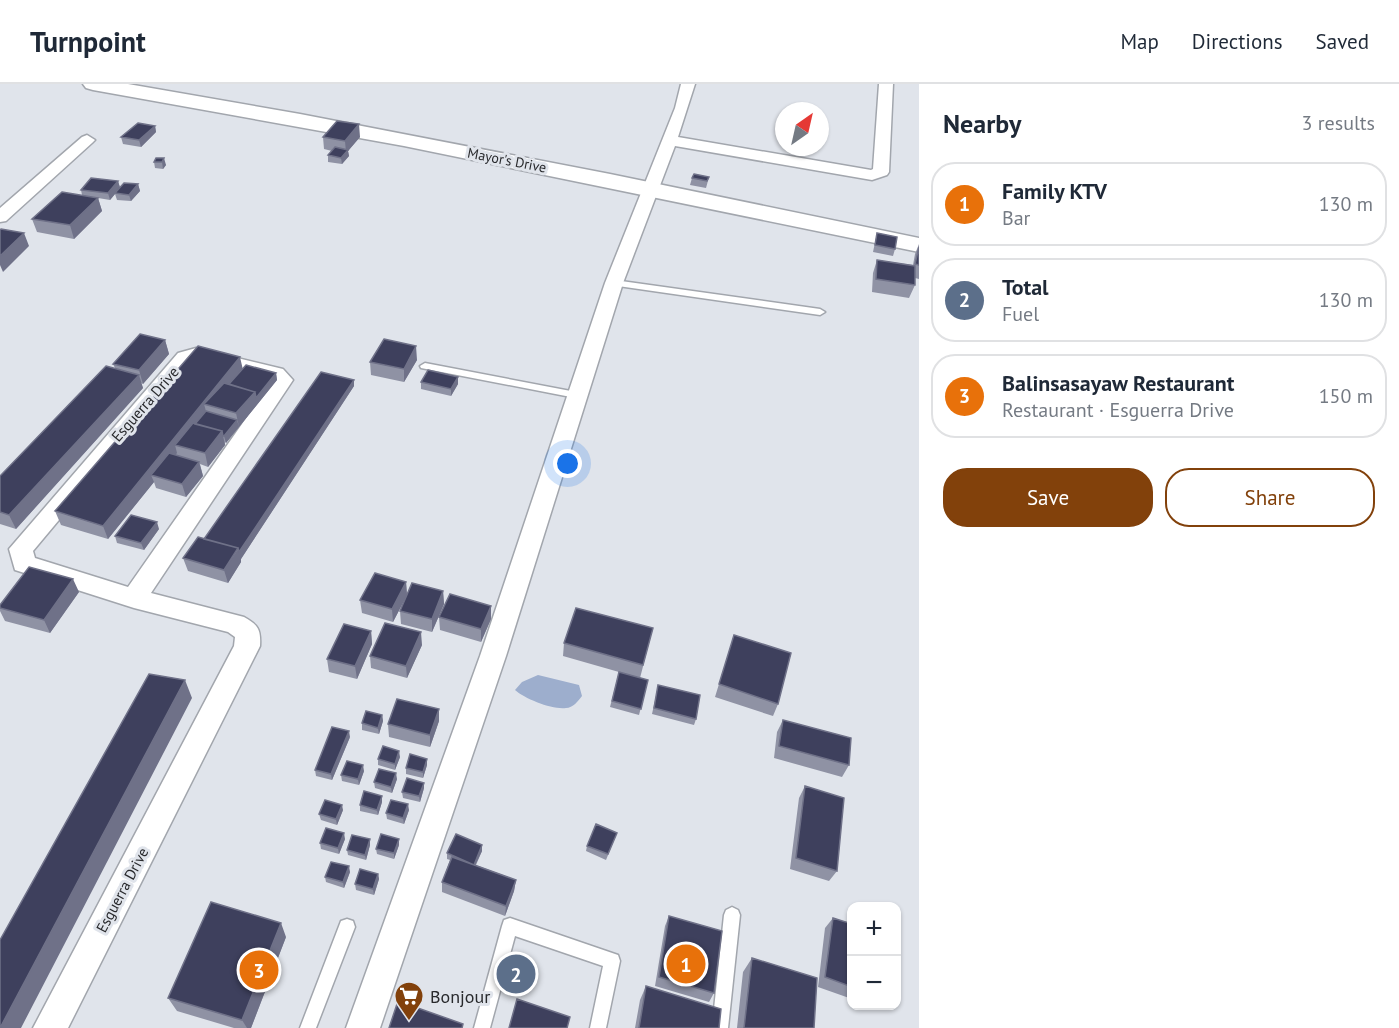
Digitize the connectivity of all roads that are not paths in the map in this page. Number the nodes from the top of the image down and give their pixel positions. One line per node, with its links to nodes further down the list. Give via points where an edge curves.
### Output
1 (93, 84): 6 (street, Mayor's Drive, via 330,125)
2 (688, 84): 5 (street)
3 (886, 84): 5 (street, via 881,172 872,175)
4 (87, 140): 7 (street)
5 (669, 140): 6 (street)
6 (650, 189): 8 (street, Mayor's Drive); 9 (street)
7 (0, 217)
8 (919, 245)
9 (614, 283): 10 (lane); 12 (street)
10 (820, 312)
11 (425, 366): 12 (lane)
12 (576, 395): 18 (street, via 493,656)
13 (134, 598): 13 (street, Esguerra Drive, via 24,564 21,549 185,357 196,354 276,374 283,380); 16 (street, Esguerra Drive, via 235,624 248,632 247,646)
14 (732, 915): 21 (lane)
15 (347, 927): 17 (lane)
16 (50, 1028)
17 (308, 1028)
18 (363, 1028)
19 (482, 1028): 20 (lane, via 510,926 612,961)
20 (598, 1028)
21 (720, 1028)

